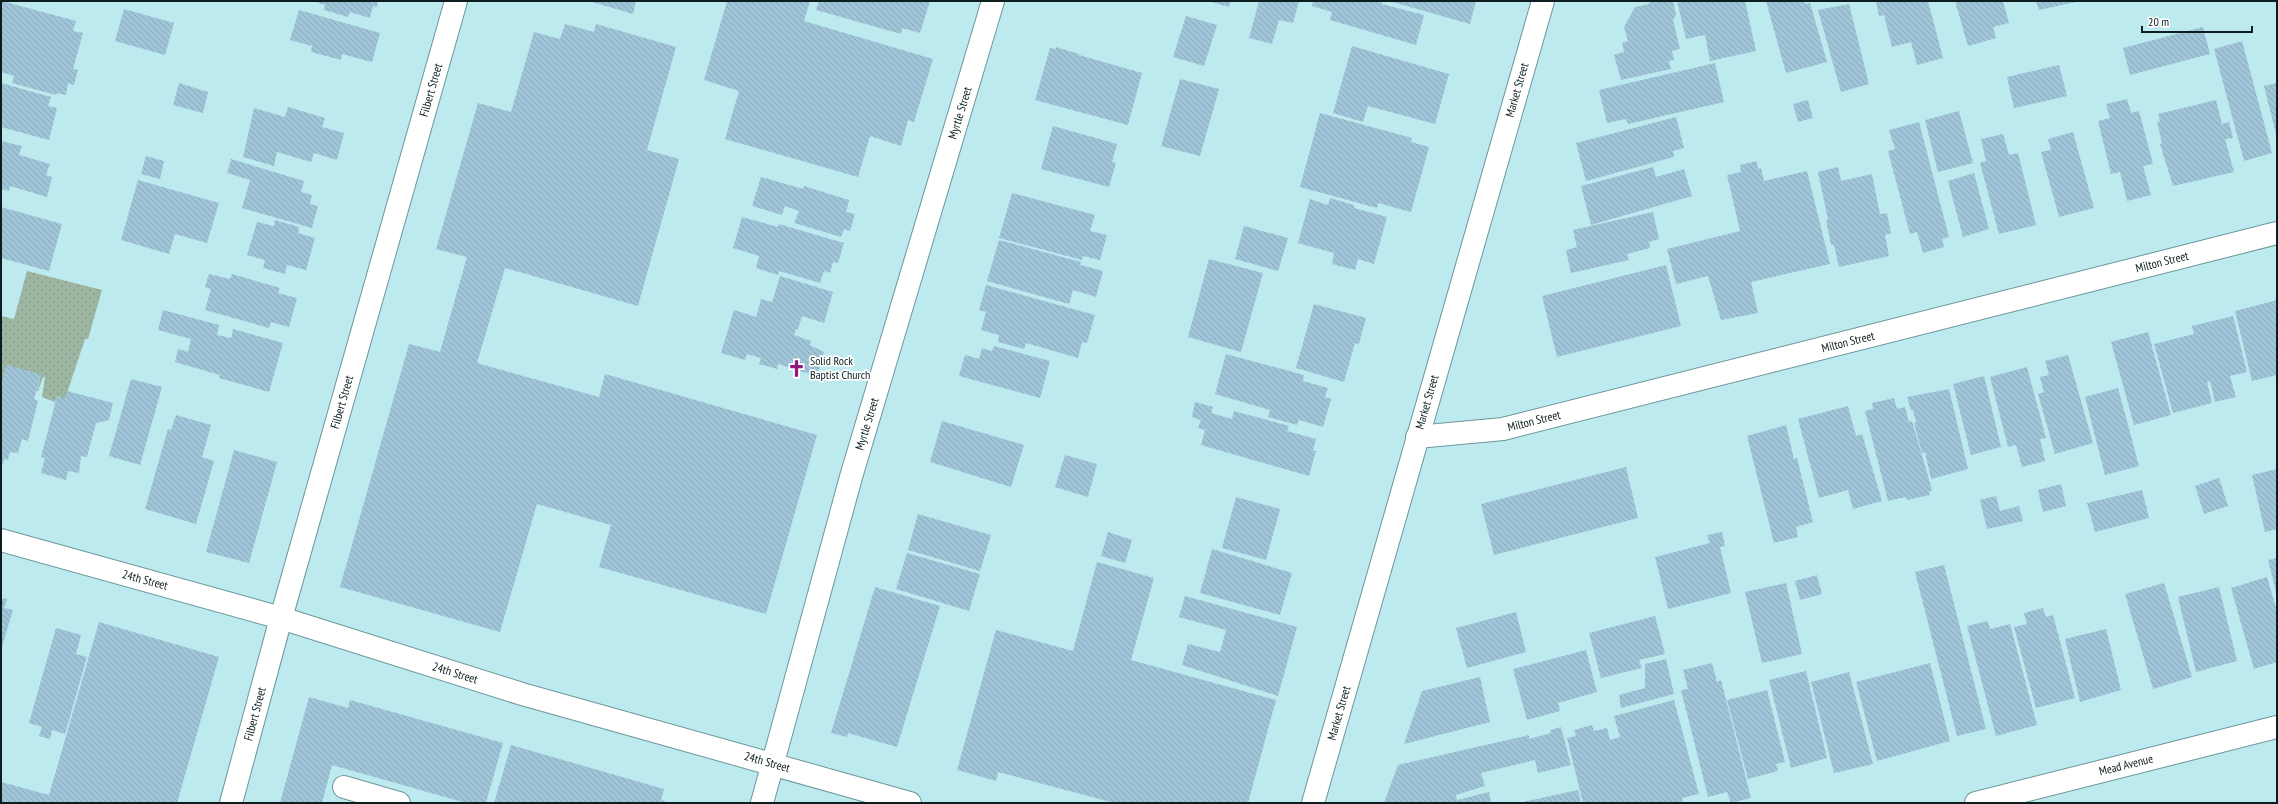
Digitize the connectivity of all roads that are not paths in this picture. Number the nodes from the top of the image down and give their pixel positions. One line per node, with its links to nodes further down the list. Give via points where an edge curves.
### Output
1 (456, 1): 7 (street, Filbert Street)
2 (993, 1): 9 (street, Myrtle Street, via 858,456)
3 (1543, 1): 5 (street, Market Street)
4 (2277, 233): 5 (street, Milton Street, via 1503,429)
5 (1417, 437): 16 (street, Market Street)
6 (1, 540): 7 (street, 24th Street)
7 (281, 618): 9 (street, 24th Street, via 522,694); 12 (street, Filbert Street)
8 (2277, 727): 17 (street, Mead Avenue)
9 (773, 764): 14 (street, Myrtle Street); 15 (street, 24th Street)
10 (344, 787): 11 (street)
11 (370, 799): 13 (street)
12 (231, 803)
13 (399, 803)
14 (762, 803)
15 (910, 803)
16 (1313, 803)
17 (1976, 803)

